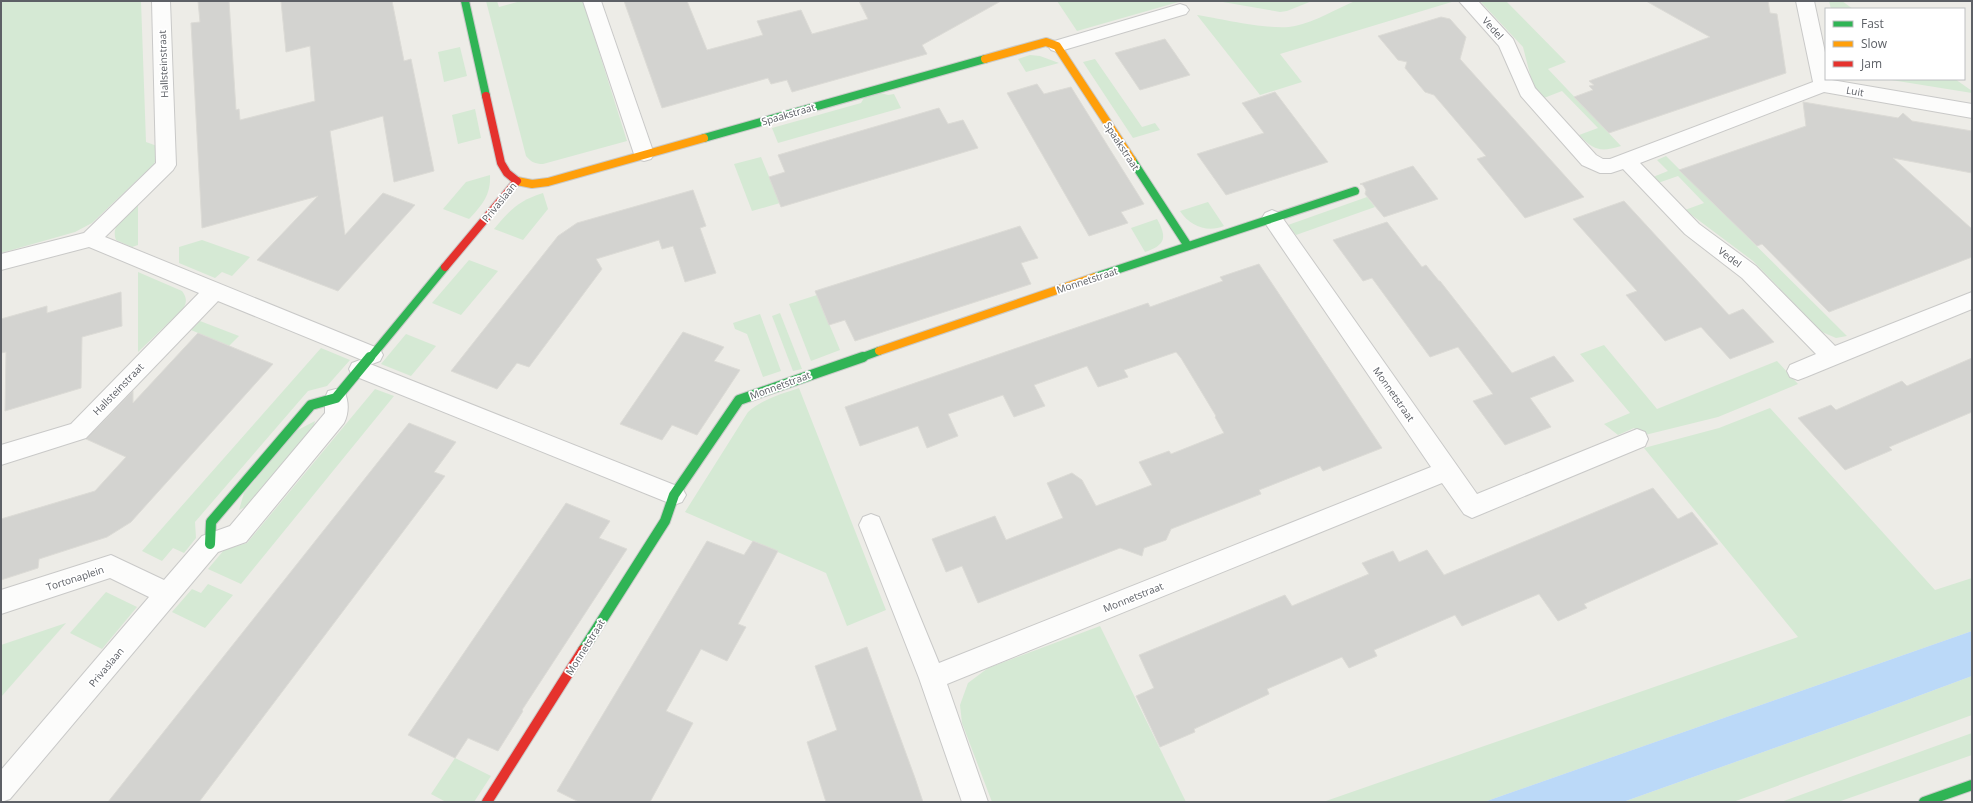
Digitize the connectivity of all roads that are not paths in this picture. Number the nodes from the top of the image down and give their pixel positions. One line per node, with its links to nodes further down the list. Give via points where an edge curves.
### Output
1 (161, 1): 15 (street, Hallsteinstraat, via 166,165)
2 (465, 1): 12 (street, Privaslaan, via 501,163 507,173)
3 (592, 1): 10 (street)
4 (1468, 1): 11 (street, Vedel, via 1506,43 1527,91 1589,160 1600,166 1611,166)
5 (1805, 1): 8 (street)
6 (1180, 10): 7 (street, Spaakstraat)
7 (1057, 46): 10 (street, Spaakstraat, via 1046,42); 16 (street, Spaakstraat)
8 (1824, 85): 9 (street, Luit); 11 (street, Vedel)
9 (1972, 111)
10 (644, 154): 12 (street, Spaakstraat, via 548,182 532,184)
11 (1626, 160): 20 (street, Vedel, via 1692,228 1749,272)
12 (517, 181): 21 (street, Privaslaan)
13 (1355, 191): 14 (street, Monnetstraat)
14 (1272, 218): 16 (street, Monnetstraat); 26 (street, Monnetstraat)
15 (90, 239): 17 (street, Hallsteinstraat); 18 (street)
16 (1188, 246): 27 (street, Monnetstraat, via 739,400)
17 (1, 262)
18 (215, 290): 21 (street); 25 (street, Hallsteinstraat, via 78,431)
19 (1972, 300): 20 (street)
20 (1832, 357): 22 (street)
21 (366, 362): 23 (street, Privaslaan); 27 (street)
22 (1798, 371)
23 (336, 398): 29 (street, Privaslaan, via 336,416 238,534 210,544)
24 (1637, 439): 26 (street, Monnetstraat, via 1472,507)
25 (1, 455)
26 (1446, 471): 31 (street, Monnetstraat)
27 (674, 495): 34 (street, Monnetstraat, via 665,521)
28 (871, 526): 31 (street)
29 (168, 594): 30 (street, Tortonaplein, via 111,566); 33 (street, Privaslaan)
30 (1, 602)
31 (932, 678): 35 (street)
32 (1972, 785): 36 (street)
33 (1, 790)
34 (487, 802)
35 (975, 802)
36 (1924, 802)

